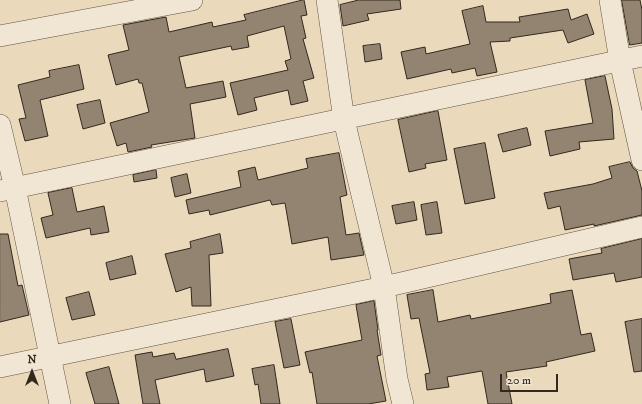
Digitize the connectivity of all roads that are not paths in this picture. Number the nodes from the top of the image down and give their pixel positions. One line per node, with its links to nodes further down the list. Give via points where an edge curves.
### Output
1 (192, 0): 4 (street)
2 (328, 0): 7 (street)
3 (610, 0): 6 (street)
4 (0, 36)
5 (642, 56): 6 (street)
6 (620, 61): 7 (street); 9 (street)
7 (344, 120): 10 (street); 12 (street)
8 (0, 125): 10 (street)
9 (642, 160)
10 (7, 189): 13 (street)
11 (642, 227): 12 (street)
12 (384, 287): 13 (street); 16 (street)
13 (51, 358): 14 (street); 15 (street)
14 (0, 367)
15 (60, 404)
16 (402, 404)

